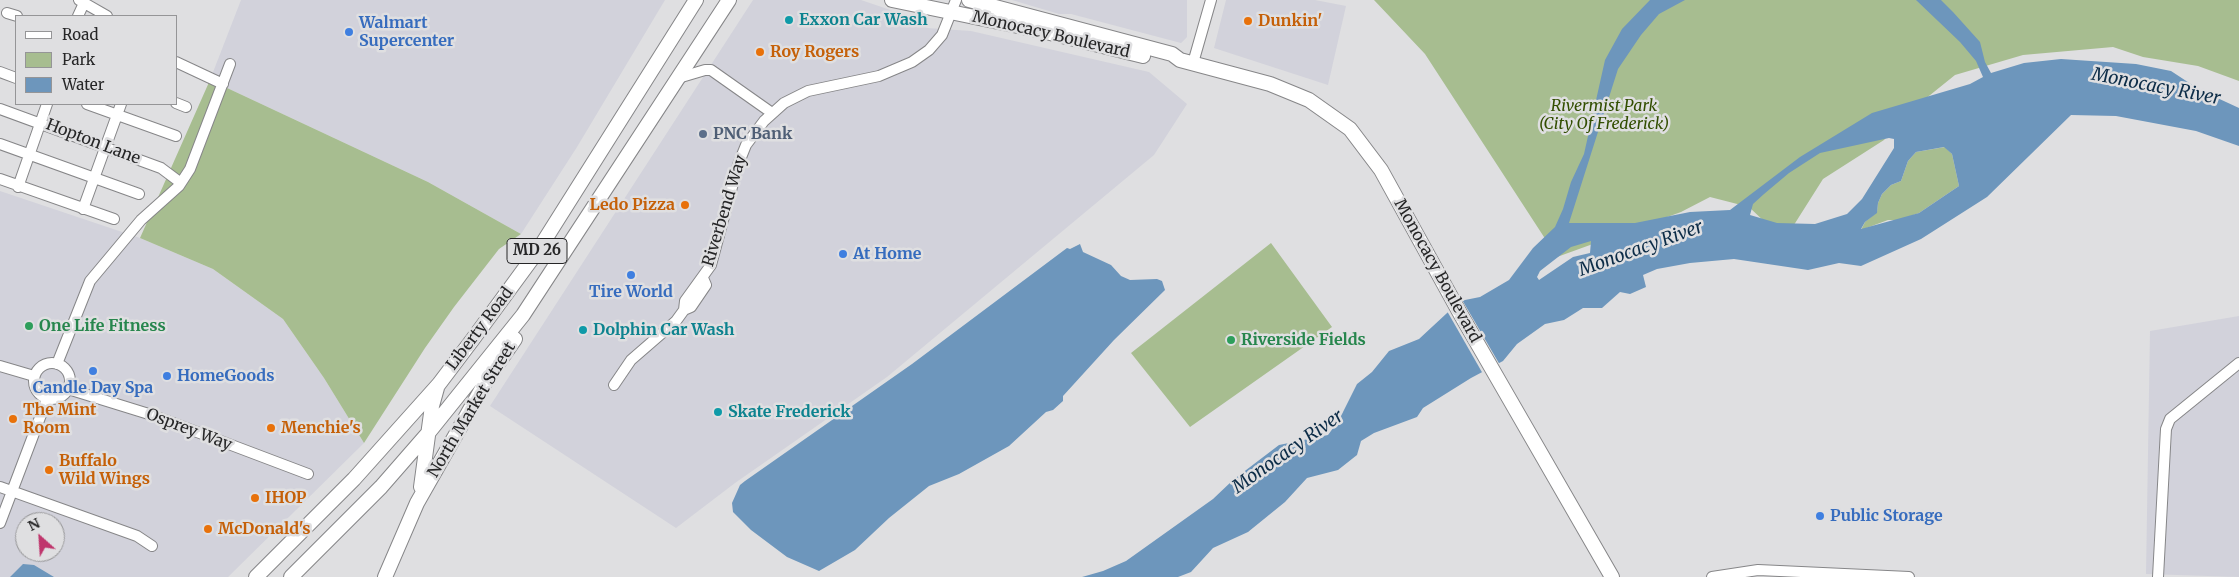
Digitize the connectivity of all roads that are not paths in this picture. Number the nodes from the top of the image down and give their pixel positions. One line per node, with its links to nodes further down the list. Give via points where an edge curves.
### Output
1 (696, 0): 40 (main road, Liberty Road / MD 26, via 539,249)
2 (730, 0): 15 (main road, Liberty Road / MD 26)
3 (892, 0): 7 (main road, Monocacy Boulevard)
4 (969, 0): 10 (main road, Monocacy Boulevard, via 1172,54)
5 (1211, 0): 10 (street)
6 (81, 1): 8 (street); 9 (street)
7 (954, 7): 10 (main road, Monocacy Boulevard, via 1172,63); 21 (street, Riverbend Way, via 945,31 935,44 905,66 879,76 808,91)
8 (78, 15)
9 (106, 15)
10 (1187, 61): 54 (main road, Monocacy Boulevard, via 1289,90 1327,110 1350,129 1370,153)
11 (178, 63): 16 (street)
12 (230, 64): 16 (street)
13 (0, 72): 14 (street)
14 (15, 78)
15 (678, 78): 21 (street, via 711,70); 35 (main road, Liberty Road / MD 26)
16 (223, 84): 30 (street, via 190,169)
17 (47, 105): 23 (street)
18 (90, 105): 22 (street)
19 (121, 105): 22 (street)
20 (0, 109): 23 (street, Hopton Lane)
21 (772, 113): 41 (street, Riverbend Way, via 744,152 711,265 685,301 684,310 676,321 631,360)
22 (118, 114): 24 (street); 26 (street)
23 (41, 122): 26 (street, Hopton Lane); 27 (street)
24 (176, 136)
25 (0, 144): 27 (street)
26 (106, 147): 28 (street); 30 (street, Hopton Lane, via 161,168)
27 (29, 155): 28 (street); 31 (street)
28 (94, 178): 32 (street); 33 (street)
29 (0, 179): 31 (street)
30 (181, 183): 37 (street, via 141,220 90,281)
31 (18, 187): 33 (street)
32 (139, 194)
33 (82, 209): 34 (street)
34 (114, 219)
35 (523, 315): 44 (main road, Liberty Road / MD 26); 48 (main road, North Market Street, via 522,329 488,378)
36 (2239, 363): 57 (street, via 2170,419 2166,429)
37 (57, 364): 39 (street, via 46,364); 42 (street, via 69,377)
38 (0, 366): 39 (street)
39 (34, 376): 43 (street, via 35,388)
40 (439, 384): 44 (main road, North Market Street, via 432,406); 51 (main road, Liberty Road / MD 26, via 354,479)
41 (614, 385)
42 (68, 389): 43 (street, via 60,398); 45 (street, Osprey Way, via 152,415)
43 (47, 399): 47 (street)
44 (430, 432): 48 (main road, North Market Street); 52 (main road, Liberty Road / MD 26, via 346,524)
45 (308, 474)
46 (0, 487): 47 (street)
47 (12, 491): 49 (street); 50 (street, via 136,536)
48 (417, 503): 53 (main road, North Market Street)
49 (0, 522)
50 (152, 546)
51 (256, 577)
52 (291, 577)
53 (385, 577)
54 (1612, 577)
55 (1712, 577): 56 (street, via 1758,570)
56 (1909, 577)
57 (2158, 577)

